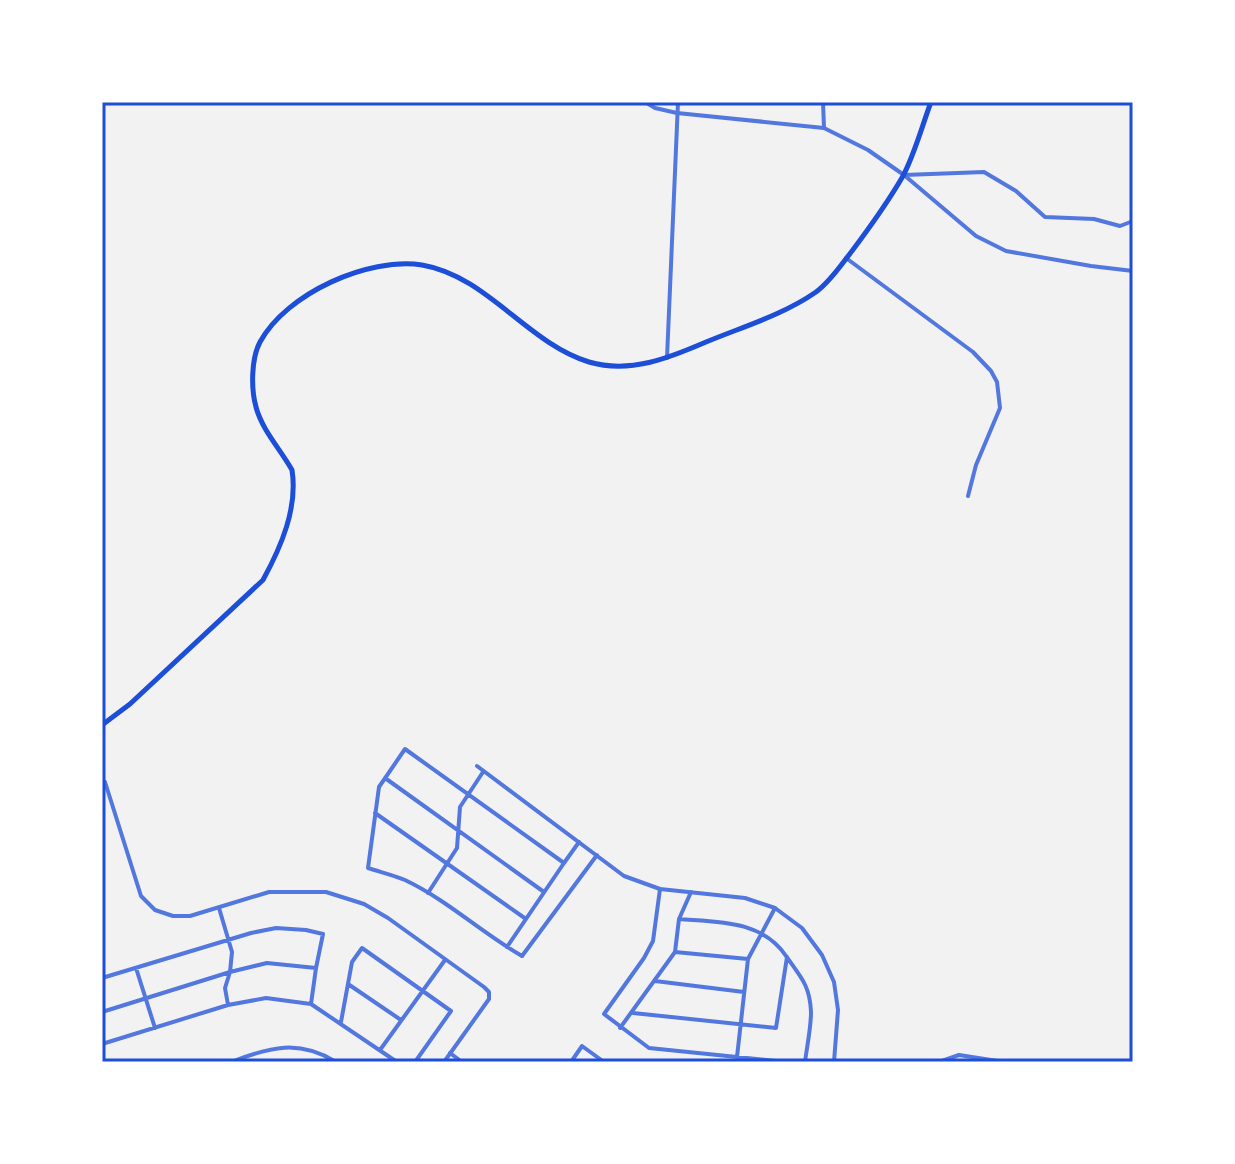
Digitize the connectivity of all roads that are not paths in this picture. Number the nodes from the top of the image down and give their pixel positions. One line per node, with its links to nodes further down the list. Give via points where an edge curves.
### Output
1 (645, 102): 5 (street)
2 (678, 102): 5 (street)
3 (823, 102): 6 (street)
4 (931, 102): 7 (main road)
5 (677, 113): 6 (street); 11 (street)
6 (824, 128): 7 (street)
7 (904, 175): 8 (street, via 984,172 1045,217 1120,226); 9 (main road); 10 (street, via 976,236 1006,251)
8 (1133, 221)
9 (846, 258): 11 (main road, via 819,290 795,305); 12 (street, via 973,352 997,382 1000,408)
10 (1133, 271)
11 (667, 358): 13 (main road, via 621,367 590,362 562,350 458,277 420,265 382,265 310,293 287,311 256,352 256,409 294,481 277,554 263,580)
12 (968, 496)
13 (102, 725)
14 (477, 766): 15 (street)
15 (483, 772): 18 (street); 21 (street)
16 (385, 778): 18 (street, via 405,749); 19 (street); 20 (street)
17 (102, 781): 29 (street, via 141,896 155,910 173,916)
18 (466, 795): 20 (street); 23 (street)
19 (375, 813): 24 (street); 28 (street, via 368,868)
20 (459, 831): 24 (street); 26 (street)
21 (579, 841): 22 (street); 23 (street)
22 (597, 855): 25 (street, via 624,876); 35 (street, via 522,956)
23 (564, 863): 26 (street)
24 (447, 864): 28 (street); 31 (street)
25 (660, 889): 27 (street); 57 (street, via 653,941 604,1014)
26 (544, 892): 31 (street)
27 (691, 892): 30 (street, via 745,898); 32 (street)
28 (428, 893): 35 (street)
29 (219, 908): 34 (street); 39 (street, via 269,892 326,892 364,904)
30 (775, 908): 33 (street); 74 (street, via 802,928 834,982)
31 (526, 919): 35 (street)
32 (679, 919): 33 (street, via 738,924); 36 (street)
33 (760, 932): 37 (street); 38 (street)
34 (229, 940): 40 (street); 41 (street, via 276,928 323,934); 42 (street)
35 (507, 947)
36 (675, 952): 38 (street); 44 (street)
37 (787, 957): 55 (street, via 776,1028); 73 (street, via 806,987 811,1012)
38 (748, 959): 47 (street)
39 (445, 960): 46 (street); 60 (street, via 489,992)
40 (136, 968): 43 (street); 48 (street)
41 (316, 968): 42 (street, via 267,963); 49 (street)
42 (230, 972): 48 (street); 50 (street, via 225,988)
43 (102, 978)
44 (655, 981): 47 (street); 52 (street)
45 (348, 984): 46 (street, via 352,962 362,948); 53 (street); 54 (street)
46 (423, 991): 53 (street); 68 (street, via 451,1011)
47 (744, 992): 55 (street)
48 (145, 998): 51 (street); 56 (street)
49 (311, 1004): 50 (street, via 266,998); 54 (street)
50 (228, 1005): 56 (street)
51 (102, 1012)
52 (633, 1013): 55 (street); 57 (street)
53 (401, 1020): 59 (street)
54 (341, 1022): 59 (street)
55 (742, 1023): 61 (street)
56 (155, 1028): 58 (street)
57 (620, 1028): 61 (street, via 649,1048)
58 (102, 1044)
59 (380, 1050): 67 (street)
60 (450, 1053): 69 (street); 70 (street)
61 (737, 1057): 72 (street)
62 (948, 1060): 64 (street, via 959,1055); 75 (street)
63 (602, 1061): 71 (street, via 582,1046)
64 (987, 1061): 76 (street)
65 (231, 1062): 66 (street, via 294,1047 317,1050)
66 (336, 1062)
67 (397, 1062)
68 (415, 1062)
69 (444, 1062)
70 (462, 1062)
71 (571, 1062)
72 (785, 1062)
73 (805, 1062)
74 (834, 1062)
75 (939, 1062)
76 (1004, 1062)

